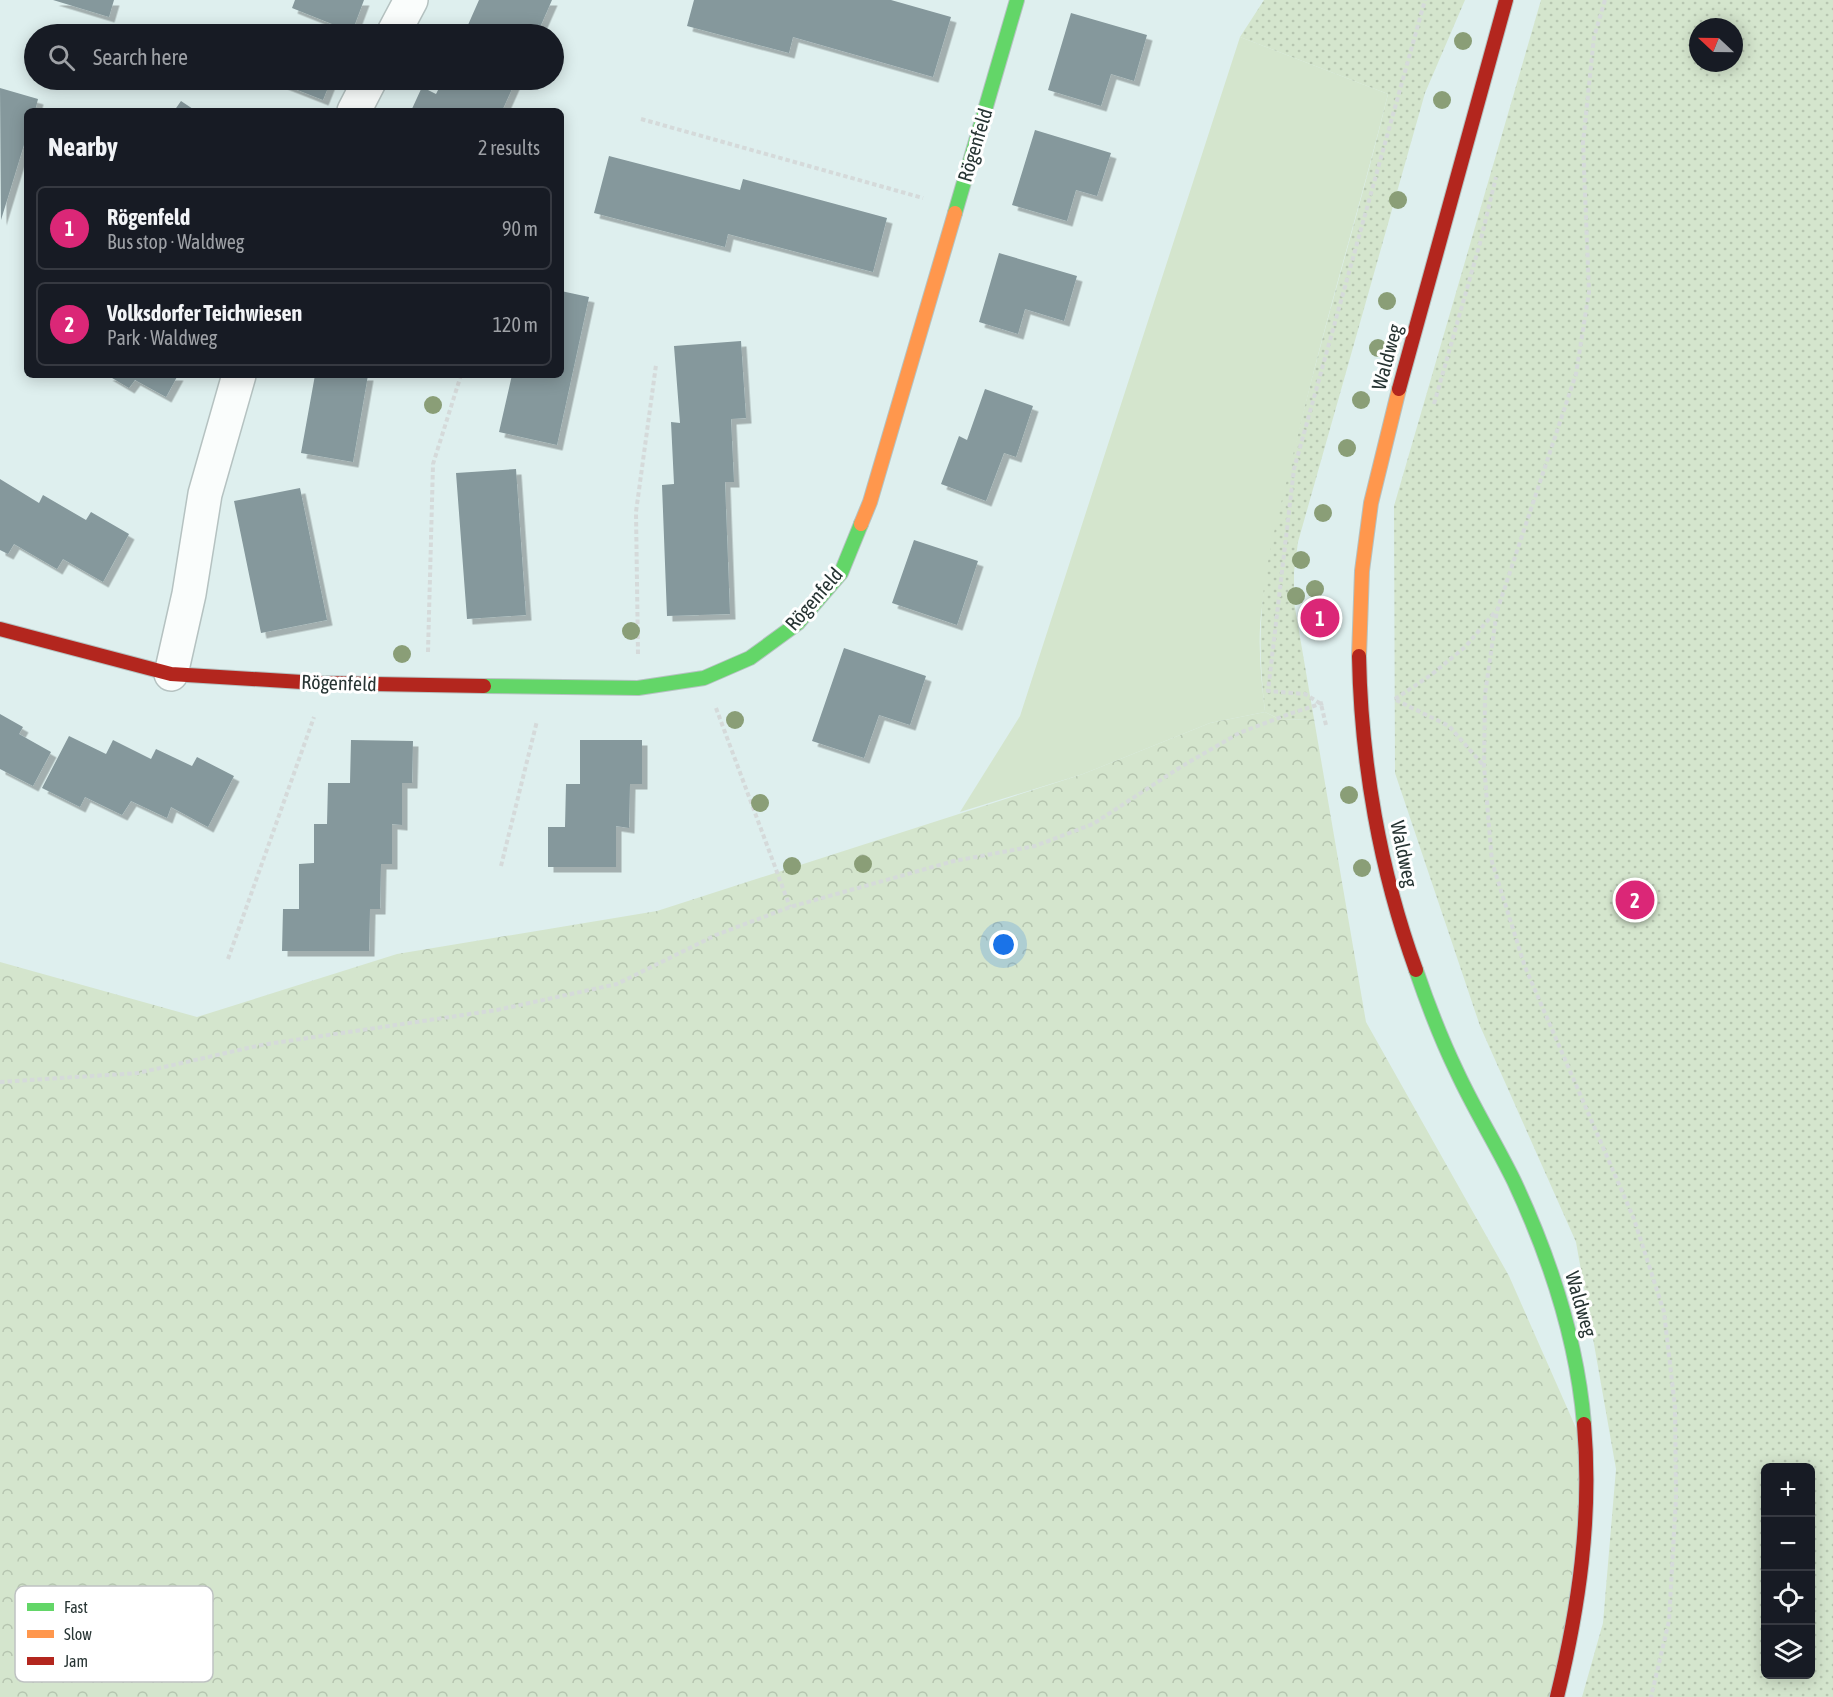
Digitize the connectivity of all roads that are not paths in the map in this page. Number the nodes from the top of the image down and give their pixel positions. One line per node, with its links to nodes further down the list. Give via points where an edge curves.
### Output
1 (411, 0): 4 (street)
2 (1017, 0): 9 (main road, Rögenfeld, via 870,502 841,573 798,623 750,658 704,678 638,688 326,684)
3 (1506, 0): 10 (main road, Waldweg, via 1371,500 1359,621 1361,700 1377,825 1410,954 1457,1071 1506,1165 1539,1240 1575,1353 1585,1420 1588,1513 1577,1611)
4 (398, 24)
5 (365, 90): 6 (street)
6 (356, 108)
7 (238, 378): 9 (street, via 205,494)
8 (0, 629): 9 (main road, Rögenfeld)
9 (171, 674)
10 (1557, 1697)

